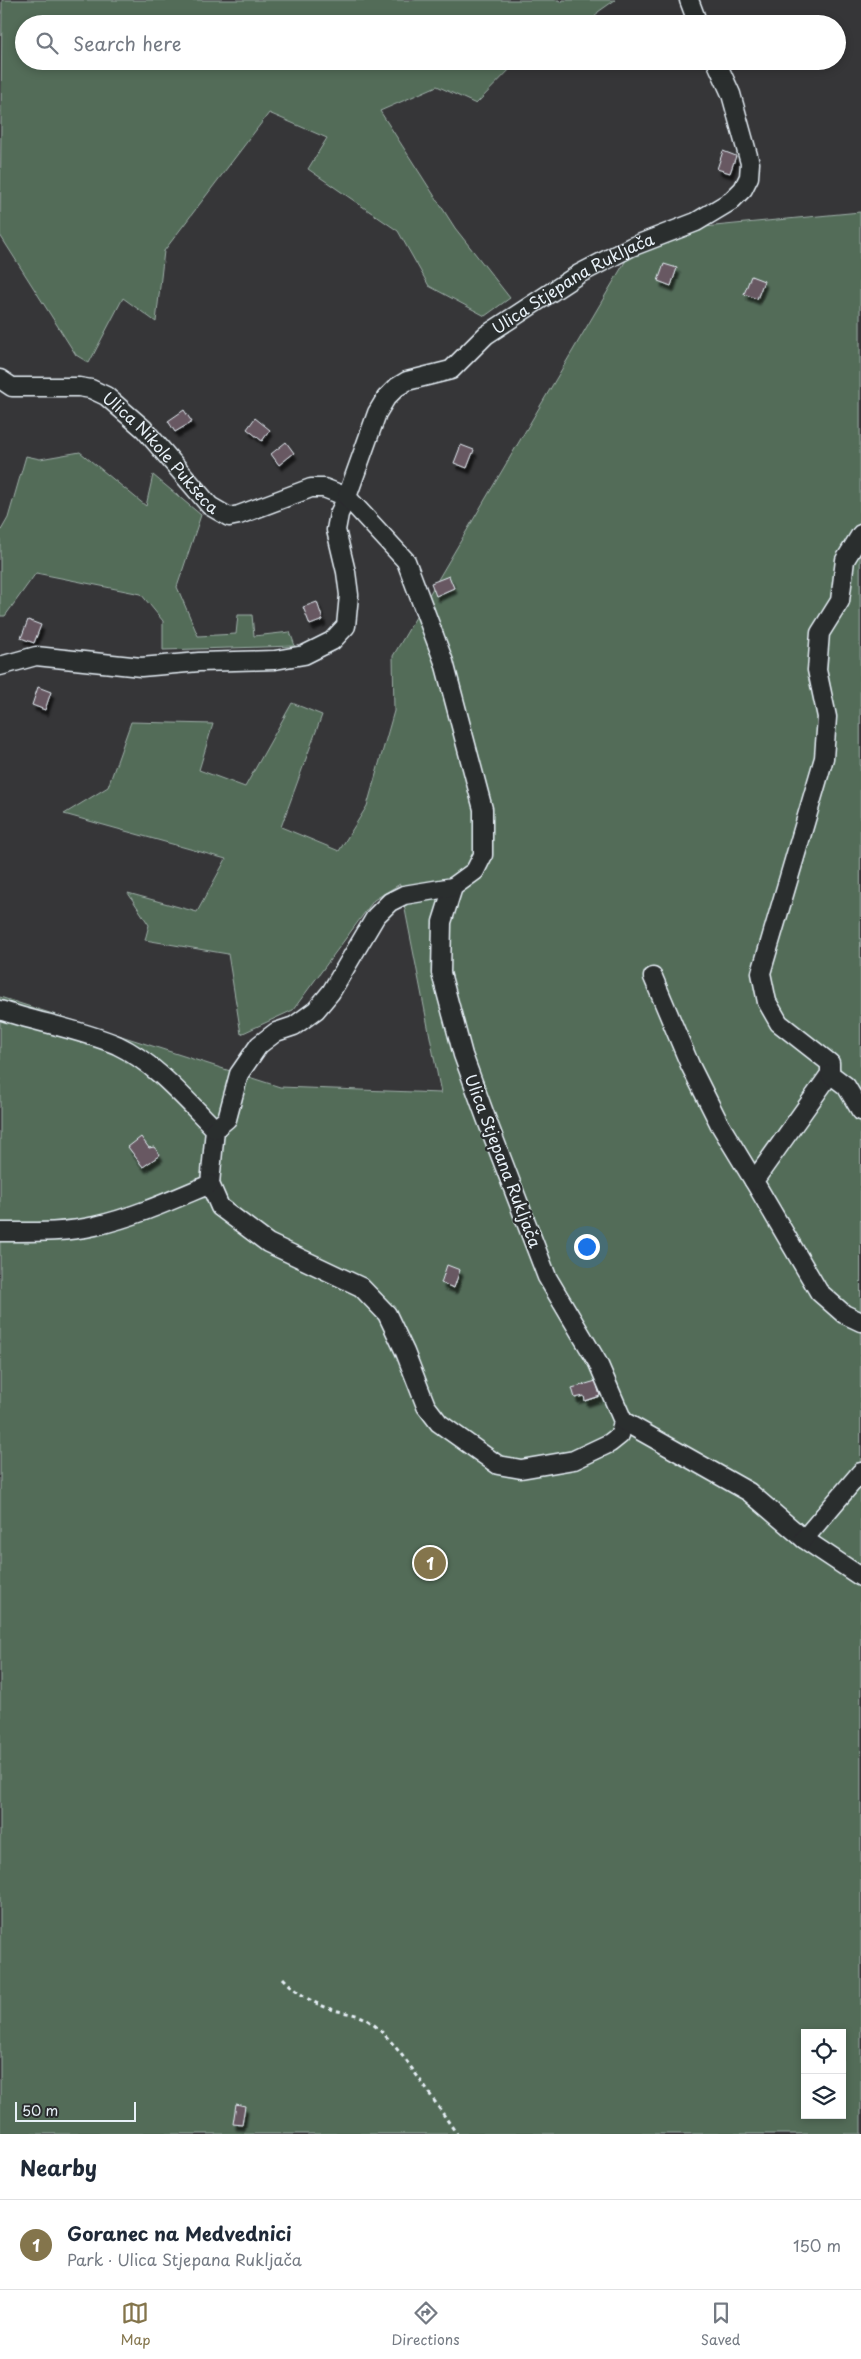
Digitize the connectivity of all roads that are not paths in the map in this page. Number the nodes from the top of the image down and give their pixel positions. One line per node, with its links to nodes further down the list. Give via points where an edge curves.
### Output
1 (688, 0): 2 (street)
2 (694, 15)
3 (720, 70): 5 (street, Ulica Stjepana Rukljača, via 732,94 750,163 749,177 743,189 731,201 696,222 638,244 579,274 486,335 451,370 408,380 397,387 376,413)
4 (0, 379): 5 (street, Ulica Nikole Pukšeca, via 12,387 79,387 106,396 144,429 210,506 229,517 311,488 324,488)
5 (347, 497): 7 (street, Ulica Stjepana Rukljača, via 336,530 349,595 346,626 332,641 304,656 141,667 36,656); 8 (street, via 406,561 444,662 483,809 483,855 475,871)
6 (861, 534): 11 (street, via 845,560 840,601 820,633 817,670 827,717 824,758 761,973 767,1002 779,1023 830,1063)
7 (0, 666)
8 (453, 887): 13 (street, via 404,896 390,902 376,916 331,992 316,1010 259,1045 239,1074 227,1119); 18 (street, Ulica Stjepana Rukljača, via 442,922 441,973 463,1055 547,1277 598,1363)
9 (653, 977): 14 (street, via 690,1065 720,1125)
10 (0, 1010): 13 (street, via 75,1030 118,1046 156,1071)
11 (830, 1074): 12 (street, via 846,1086); 14 (street)
12 (861, 1110)
13 (215, 1129): 15 (street)
14 (754, 1181): 17 (street, via 819,1292 844,1314)
15 (210, 1184): 16 (street, via 147,1211 94,1226); 18 (street, via 220,1207 268,1243 361,1287 386,1314 426,1406 439,1423 498,1465 521,1469 574,1460 610,1443 620,1435)
16 (0, 1232)
17 (861, 1322)
18 (623, 1421): 20 (street, via 749,1492)
19 (861, 1472): 20 (street)
20 (804, 1539): 21 (street)
21 (861, 1577)

